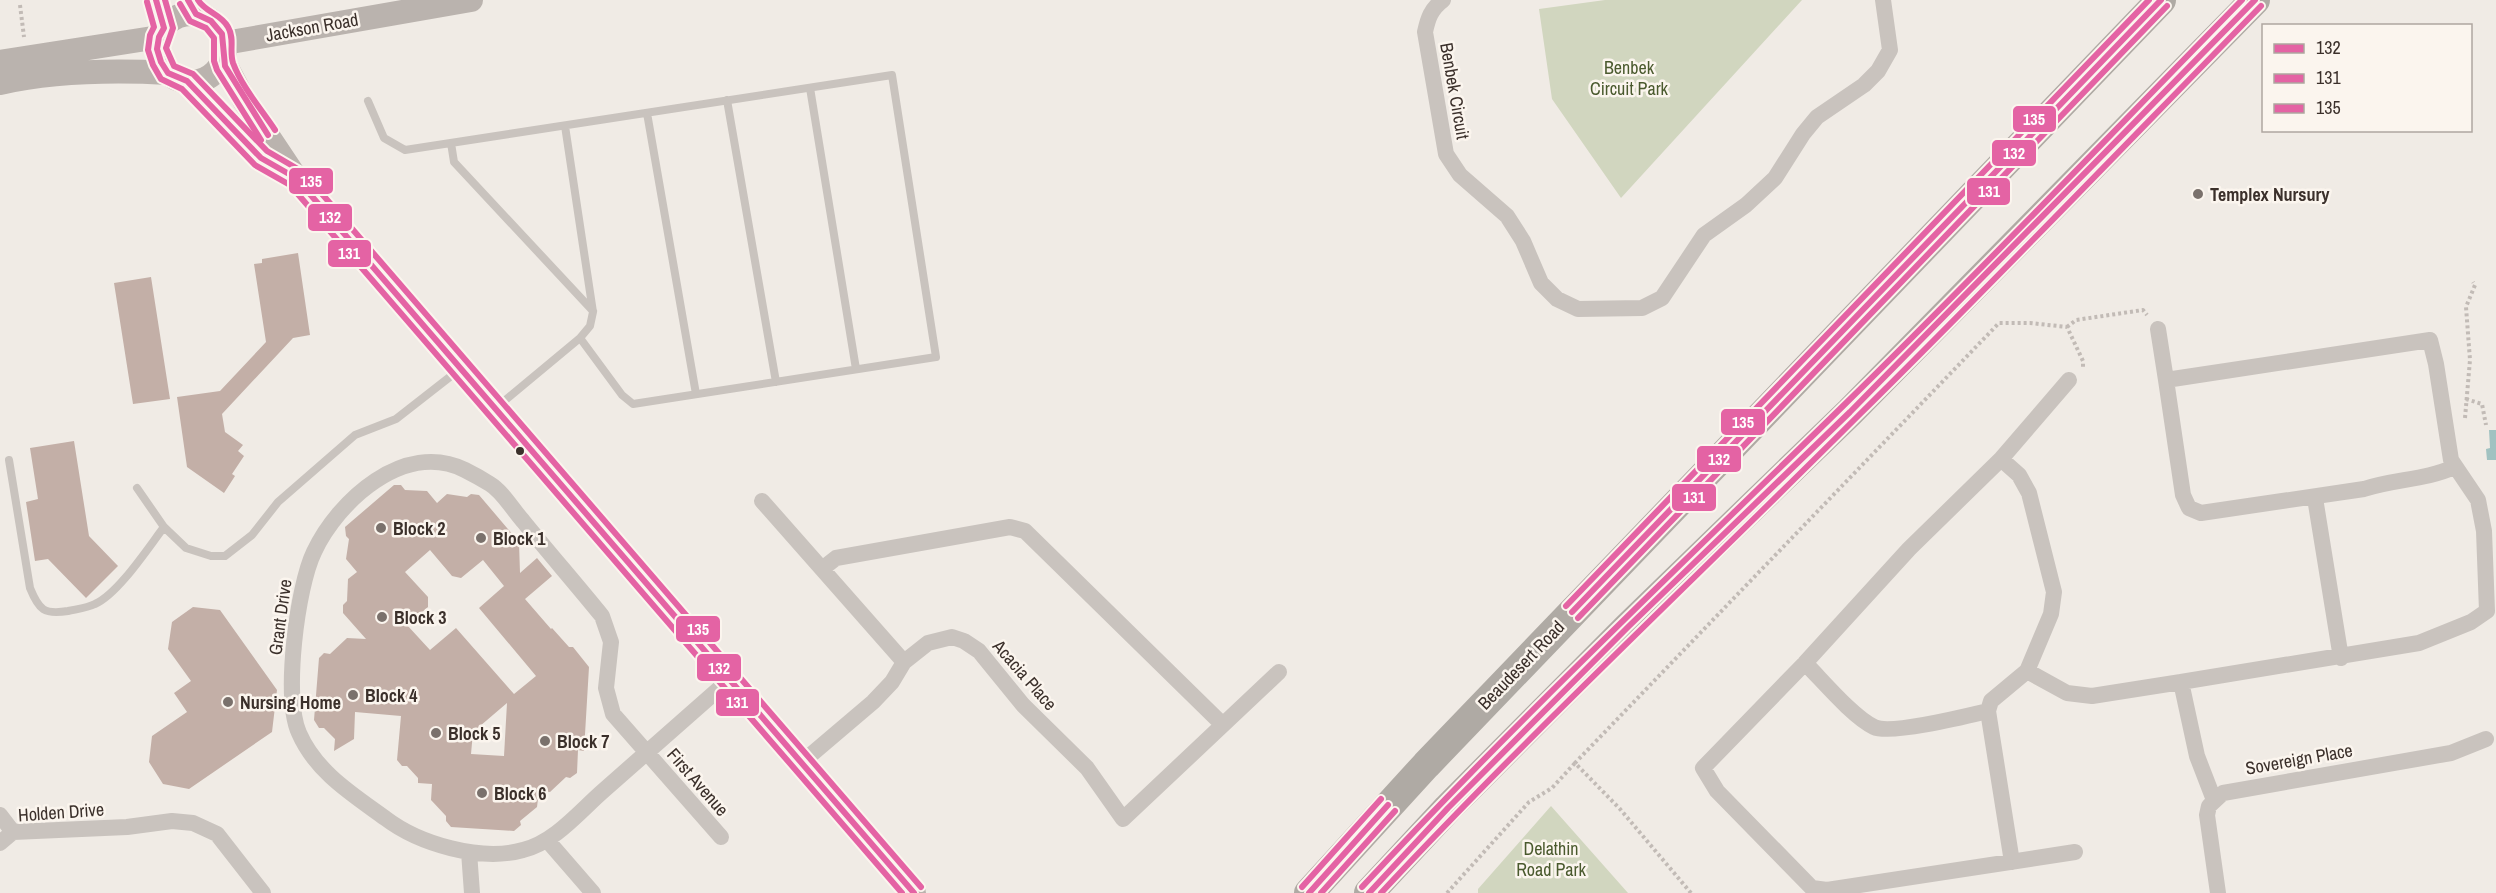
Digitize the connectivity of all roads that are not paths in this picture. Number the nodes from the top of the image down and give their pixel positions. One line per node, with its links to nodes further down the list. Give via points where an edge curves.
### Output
1 (156, 0): 8 (street)
2 (471, 0): 9 (street, Jackson Road)
3 (1883, 0): 6 (street, Benbek Circuit, via 1890,50 1878,71 1817,117 1775,178 1704,235 1662,298 1642,309 1578,309 1557,299 1541,282 1507,216 1460,175 1446,154 1425,32)
4 (2161, 0): 62 (highway, Beaudesert Road, via 1426,765)
5 (2254, 0): 63 (highway, via 1851,412 1628,627)
6 (1434, 2)
7 (192, 7): 8 (street); 9 (street, via 220,30)
8 (162, 32): 10 (street); 11 (street, via 158,50 161,62)
9 (224, 52): 11 (street, via 217,70 208,77 198,81); 19 (street, via 244,100)
10 (10, 61)
11 (177, 77): 12 (street, via 122,71); 19 (street, via 261,158)
12 (0, 83)
13 (810, 88): 14 (lane); 24 (lane); 24 (lane, via 892,75 894,87 936,357)
14 (727, 100): 16 (lane); 27 (lane)
15 (368, 101): 18 (lane, via 384,138 405,150)
16 (647, 113): 17 (lane); 28 (lane)
17 (565, 126): 18 (lane); 20 (lane)
18 (451, 143): 20 (lane, via 454,162)
19 (296, 178): 23 (street)
20 (593, 312): 22 (lane, via 590,326)
21 (2158, 329): 26 (street)
22 (580, 338): 28 (lane, via 633,404); 29 (lane)
23 (460, 369): 29 (street); 36 (lane, via 396,419 355,435 279,501 252,535 225,556 186,548)
24 (856, 369): 27 (lane)
25 (2069, 380): 30 (street)
26 (2166, 380): 32 (street, via 2430,339); 34 (street, via 2183,495 2189,508 2202,513)
27 (776, 382): 28 (lane)
28 (696, 394)
29 (495, 409): 43 (street)
30 (2001, 459): 40 (street, via 1910,549); 41 (street, via 2019,475 2029,493 2054,592 2050,615)
31 (9, 460): 36 (lane, via 30,588 37,605 54,613 97,604 124,580)
32 (2454, 468): 34 (street); 38 (street, via 2478,500 2484,531 2487,611 2471,622 2419,643)
33 (136, 488): 36 (lane)
34 (2315, 498): 38 (street)
35 (762, 501): 37 (street)
36 (164, 527)
37 (822, 569): 39 (street); 46 (street, via 836,558 1010,527 1025,531)
38 (2341, 657): 44 (street)
39 (904, 662): 46 (street, Acacia Place, via 928,643 952,637 979,651 1023,705 1087,768 1124,819); 49 (street, Acacia Place, via 873,702)
40 (1805, 663): 45 (street, via 1875,728 1893,729); 57 (street, via 1703,768 1718,791 1800,878 1812,888 1827,890)
41 (2027, 671): 44 (street, via 2067,693 2092,696); 45 (street, via 1991,701)
42 (1279, 672): 46 (street)
43 (729, 680): 48 (street, Grant Drive); 49 (street)
44 (2181, 682): 50 (street, via 2197,756)
45 (1988, 711): 57 (street)
46 (1223, 725)
47 (2486, 739): 50 (street, Sovereign Place, via 2451,753 2234,790)
48 (647, 753): 53 (street, First Avenue); 54 (street, Grant Drive); 55 (street, Grant Drive, via 613,714 606,688 611,642 602,616 492,485 462,468 433,462 405,466 381,477 332,521 313,553 301,589 291,700 298,732 317,765 396,827 445,847)
49 (800, 764): 61 (street)
50 (2214, 800): 64 (street, via 2207,815)
51 (0, 815): 52 (street)
52 (7, 837): 58 (street, Holden Drive, via 172,821 193,823 217,834)
53 (721, 837)
54 (547, 840): 55 (street, Grant Drive, via 504,854); 60 (street)
55 (469, 852): 59 (street)
56 (2075, 852): 57 (street)
57 (2012, 862)
58 (263, 893)
59 (472, 893)
60 (593, 893)
61 (914, 893)
62 (1309, 893)
63 (1369, 893)
64 (2218, 893)

